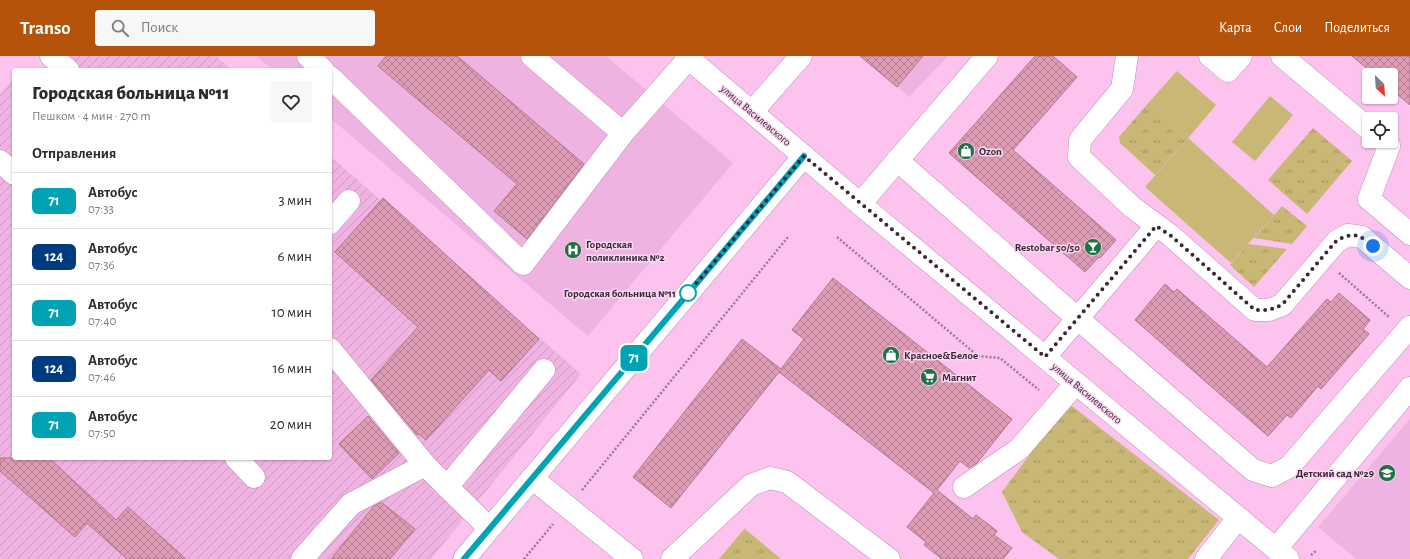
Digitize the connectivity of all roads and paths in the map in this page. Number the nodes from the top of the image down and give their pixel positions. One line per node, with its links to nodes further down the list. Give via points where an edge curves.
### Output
1 (51, 56): 11 (street)
2 (308, 56): 12 (street)
3 (532, 56): 16 (street)
4 (800, 56): 14 (street)
5 (987, 56): 19 (street)
6 (1127, 56): 23 (street, via 1122,89 1080,140 1079,157)
7 (1210, 56): 8 (street, via 1228,71)
8 (1241, 56)
9 (1282, 56): 15 (street)
10 (687, 57): 14 (street, улица Василевского); 16 (street)
11 (66, 68)
12 (321, 68)
13 (332, 79): 16 (street, via 523,264)
14 (752, 112): 18 (street, улица Василевского)
15 (1362, 123)
16 (623, 133)
17 (1388, 148): 24 (street, via 1369,199)
18 (804, 156): 21 (street, улица Василевского); 40 (street)
19 (897, 160): 21 (street); 29 (street)
20 (349, 201): 22 (street)
21 (860, 204): 32 (street, улица Василевского)
22 (332, 221)
23 (1156, 226): 27 (street, via 1170,235 1255,310 1269,310 1282,305); 29 (street)
24 (1410, 234)
25 (788, 237): 43 (path)
26 (837, 237): 36 (path, via 978,356 1000,358)
27 (1322, 258): 28 (street, via 1337,240 1348,235 1362,237); 30 (path)
28 (1410, 278)
29 (1077, 318): 30 (street, via 1253,470 1272,476 1289,467); 32 (street)
30 (1408, 329)
31 (332, 351): 38 (street)
32 (1045, 357): 34 (street, улица Василевского)
33 (544, 370): 42 (street)
34 (1076, 383): 36 (street); 44 (street, улица Василевского)
35 (1410, 388): 46 (street)
36 (1056, 405): 41 (street, via 1019,449)
37 (238, 460): 39 (street)
38 (425, 465): 42 (street); 47 (street, via 351,504)
39 (254, 477)
40 (532, 478): 43 (street); 45 (street)
41 (964, 486)
42 (447, 487): 45 (street)
43 (568, 507): 49 (path); 50 (street)
44 (1238, 518): 46 (street, улица Василевского); 53 (street)
45 (489, 528): 48 (street)
46 (1282, 554)
47 (302, 559)
48 (464, 559)
49 (524, 559)
50 (632, 559)
51 (672, 559): 52 (street, via 751,485 770,478 787,482)
52 (888, 559)
53 (1206, 559)

